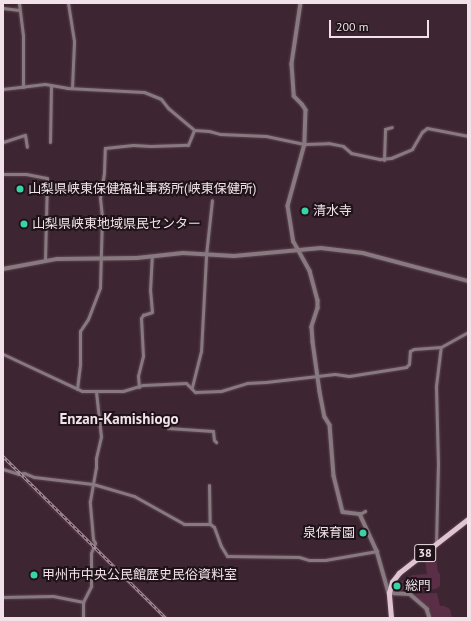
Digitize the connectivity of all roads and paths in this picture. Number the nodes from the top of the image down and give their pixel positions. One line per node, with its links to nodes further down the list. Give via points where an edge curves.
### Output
1 (19, 3): 5 (street)
2 (68, 3): 8 (street, via 74,42)
3 (301, 3): 15 (street, via 292,64 294,96 306,110)
4 (3, 8): 5 (street)
5 (20, 10): 7 (street, via 23,35)
6 (51, 84): 7 (street); 8 (street); 14 (street)
7 (23, 87): 9 (street)
8 (72, 88): 11 (street, via 144,92 161,99)
9 (3, 89)
10 (392, 127): 17 (street, via 385,130)
11 (194, 130): 15 (street, via 266,136); 23 (street, via 188,145 105,148 100,198)
12 (468, 136): 17 (street, via 427,128 412,149)
13 (3, 142): 16 (street, via 25,135)
14 (50, 142)
15 (305, 144): 17 (street, via 328,143 343,146 351,153); 20 (street, via 288,206 291,231)
16 (27, 147)
17 (384, 160)
18 (3, 174): 24 (street, via 26,174 47,178)
19 (212, 200): 21 (street)
20 (298, 250): 21 (street, via 256,255); 26 (street, via 329,248 363,253); 30 (street, via 310,271 318,300 312,332)
21 (206, 255): 22 (street, via 183,253); 32 (street, via 201,352)
22 (152, 256): 23 (street); 31 (street, via 152,312 141,318 143,356)
23 (101, 258): 24 (street); 33 (street, via 98,294 80,331 80,363)
24 (45, 260): 25 (street)
25 (3, 269)
26 (468, 281)
27 (468, 332): 28 (street)
28 (441, 347): 30 (street, via 410,351 409,364 406,367 349,376); 44 (street, via 436,386)
29 (3, 354): 33 (street)
30 (318, 376): 32 (street, via 247,383 221,391 195,392); 41 (street, via 325,417 330,425 334,476 343,512)
31 (138, 387): 32 (street, via 186,383); 34 (street, via 129,391)
32 (192, 387)
33 (76, 389): 34 (street)
34 (96, 392): 38 (street, via 101,437)
35 (168, 428): 36 (street, via 213,431)
36 (216, 442)
37 (3, 469): 38 (street, via 18,474 24,473 34,478)
38 (93, 484): 43 (street, via 134,496 184,524); 48 (street, via 90,500 93,539 96,544 91,553 91,586)
39 (209, 485): 43 (street)
40 (365, 511): 41 (street)
41 (360, 514): 45 (street)
42 (468, 519): 44 (main road, 38)
43 (210, 524): 45 (street, via 214,527 227,556 325,560)
44 (436, 545): 46 (main road, 38, via 399,573 392,582)
45 (378, 551): 46 (street)
46 (389, 593): 50 (main road, 38); 51 (street, via 410,594 427,609)
47 (3, 597): 48 (street, via 53,596)
48 (83, 602): 49 (street)
49 (83, 618)
50 (390, 618)
51 (430, 618)

